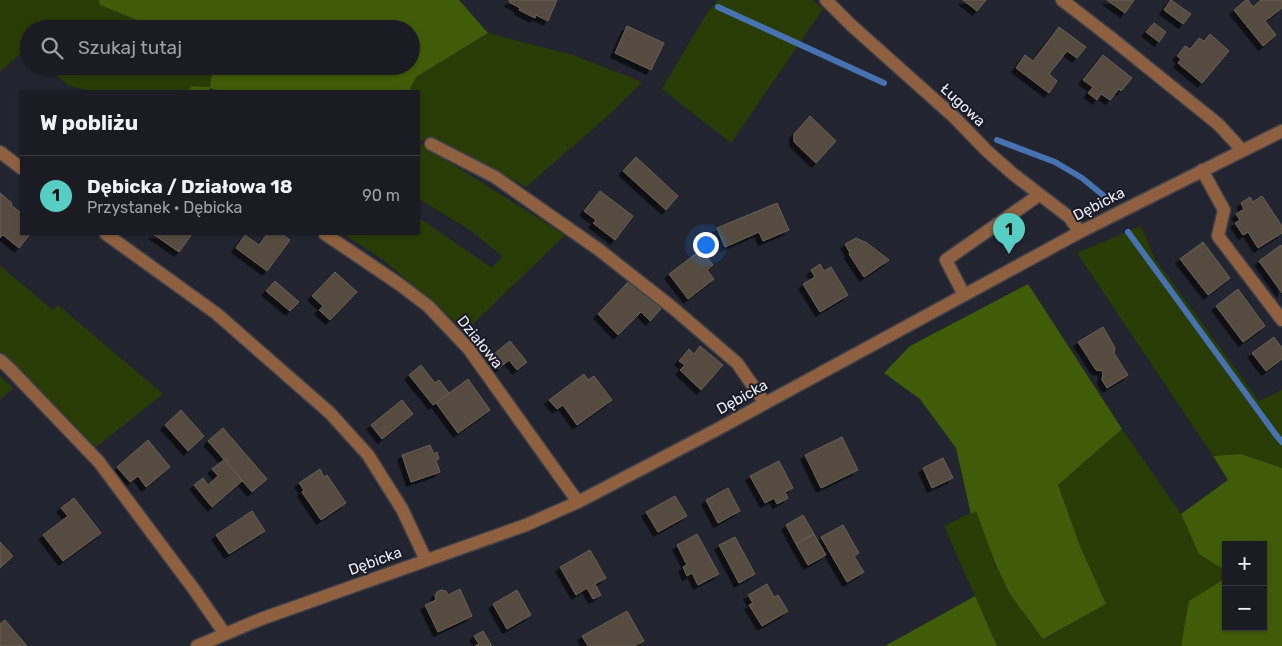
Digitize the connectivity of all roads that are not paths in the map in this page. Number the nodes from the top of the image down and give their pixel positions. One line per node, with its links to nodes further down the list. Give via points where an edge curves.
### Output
1 (826, 0): 9 (street, Ługowa, via 987,151)
2 (1062, 0): 5 (street, via 1218,124)
3 (1282, 131): 5 (street, Dębicka)
4 (431, 144): 16 (street, via 494,177 598,249 737,363)
5 (1242, 150): 8 (street, Dębicka)
6 (0, 152): 7 (street)
7 (20, 167)
8 (1202, 170): 10 (street, Dębicka); 14 (street, via 1224,210 1218,236)
9 (1040, 194): 10 (street, Ługowa, via 1069,217); 13 (street, via 946,260)
10 (1080, 232): 13 (street, Dębicka)
11 (107, 235): 18 (street, via 217,314 330,413 368,455 402,509)
12 (326, 235): 17 (street, Działowa, via 428,306 468,348)
13 (964, 295): 16 (street, Dębicka)
14 (1282, 320)
15 (0, 360): 19 (street, via 99,462)
16 (765, 403): 17 (street, Dębicka)
17 (578, 502): 18 (street, Dębicka, via 526,525)
18 (426, 560): 19 (street, Dębicka)
19 (225, 634): 20 (street, Dębicka)
20 (197, 646)

